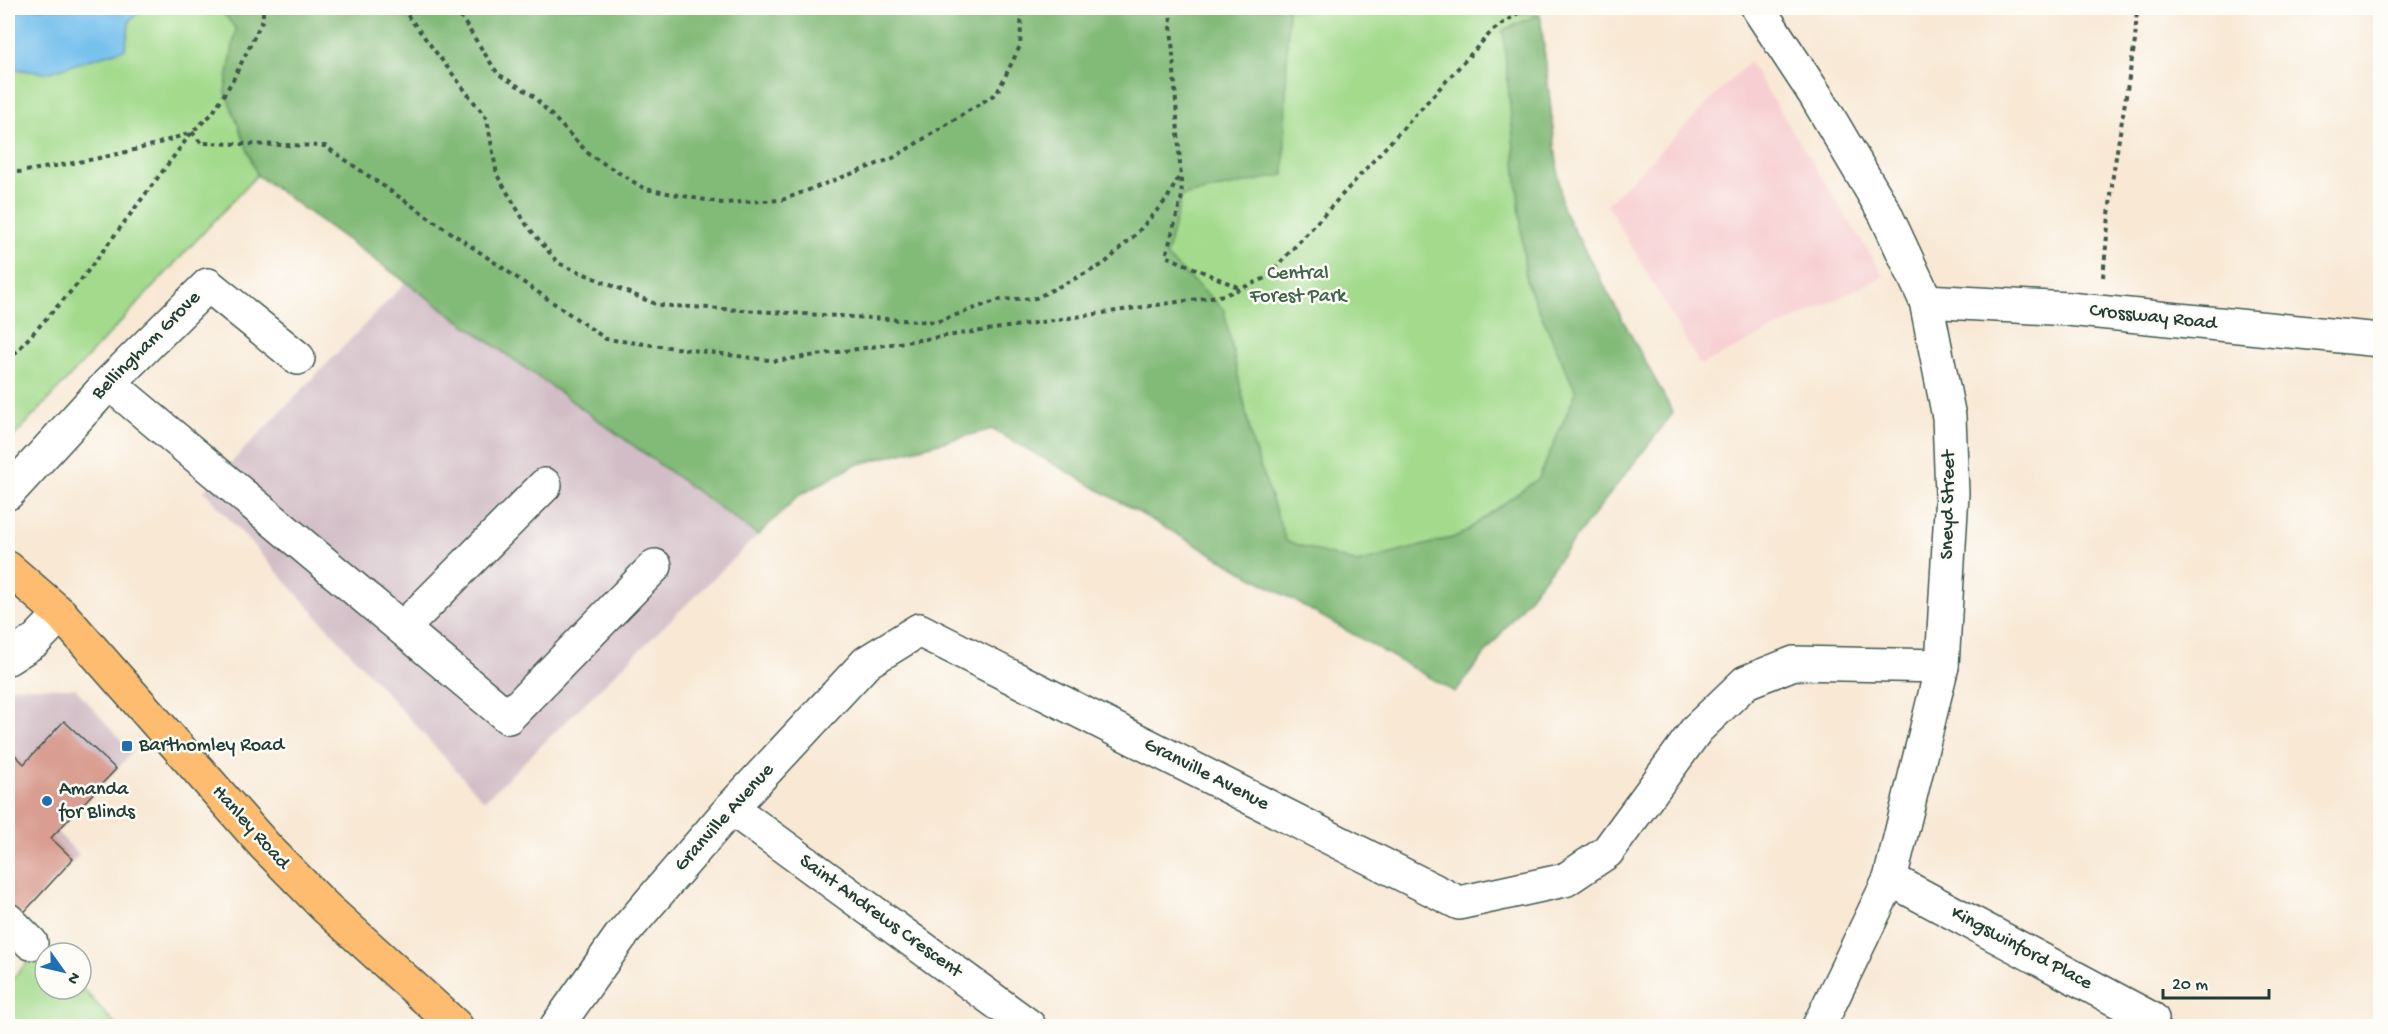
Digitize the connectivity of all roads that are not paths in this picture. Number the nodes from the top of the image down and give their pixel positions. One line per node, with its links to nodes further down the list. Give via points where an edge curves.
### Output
1 (1758, 8): 2 (street, Sneyd Street, via 1885,213)
2 (1926, 301): 3 (street, Crossway Road, via 2099,312); 13 (street, Sneyd Street, via 1949,417 1952,482)
3 (2380, 340)
4 (298, 358): 5 (street, Bellingham Grove, via 208,285)
5 (109, 382): 7 (street, Bellingham Grove); 11 (street)
6 (545, 485): 11 (street)
7 (8, 493)
8 (655, 566): 11 (street, via 508,717)
9 (8, 568): 10 (main road, Hanley Road)
10 (61, 614): 12 (street, via 36,640); 19 (main road, Hanley Road, via 265,846 324,906)
11 (403, 628)
12 (8, 658)
13 (1942, 666): 14 (street, Granville Avenue, via 1794,663 1746,682 1697,729 1608,852 1565,880 1459,903 919,630 867,662); 15 (street, Sneyd Street)
14 (731, 808): 20 (street, Granville Avenue, via 620,937); 21 (street, Saint Andrews Crescent)
15 (1890, 879): 18 (street, Kingswinford Place); 22 (street, Sneyd Street)
16 (8, 920): 17 (street)
17 (31, 944)
18 (2152, 1019)
19 (456, 1026)
20 (557, 1026)
21 (1029, 1026)
22 (1819, 1026)

